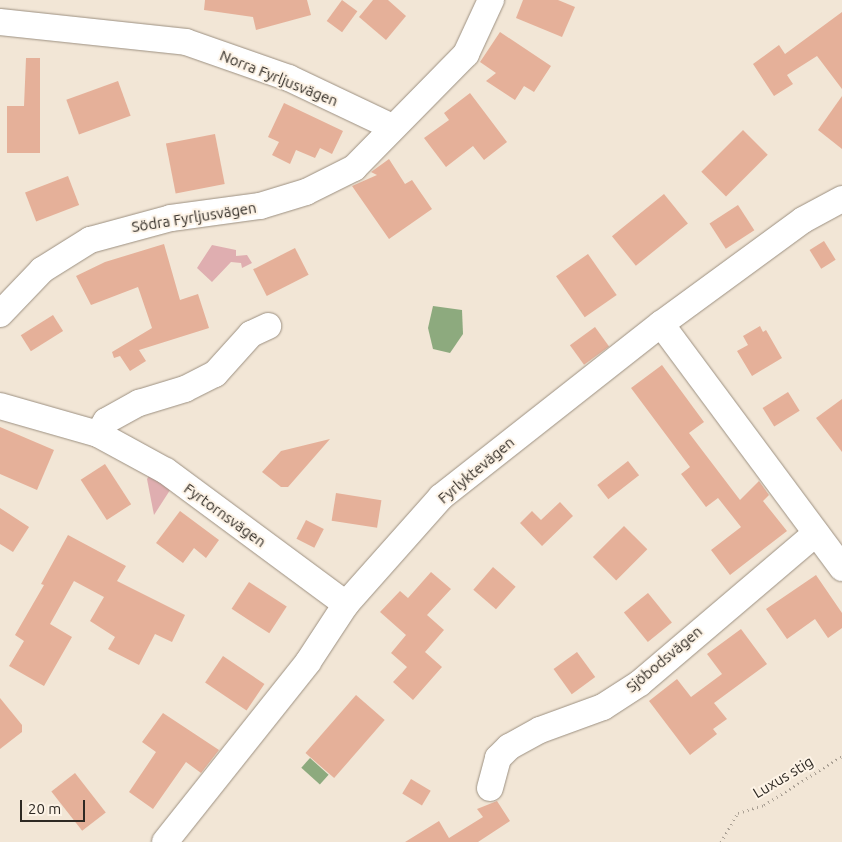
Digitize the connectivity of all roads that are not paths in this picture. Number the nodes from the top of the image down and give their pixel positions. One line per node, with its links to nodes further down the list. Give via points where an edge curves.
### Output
1 (491, 0): 3 (street, via 466,54)
2 (0, 22): 3 (street, Norra Fyrljusvägen, via 186,42 288,78)
3 (392, 127): 5 (street, Södra Fyrljusvägen, via 354,168 306,192 260,206 171,218 90,240 42,270)
4 (842, 199): 6 (street, Fyrlyktevägen, via 803,220)
5 (0, 314)
6 (661, 324): 10 (street); 12 (street, Fyrlyktevägen, via 441,497)
7 (268, 326): 9 (street, via 251,334 215,374 133,406 106,421)
8 (0, 406): 9 (street, Fyrtornsvägen)
9 (98, 434): 12 (street, Fyrtornsvägen, via 166,471)
10 (816, 533): 11 (street); 13 (street, Sjöbodsvägen, via 640,683 602,707 540,730 509,747 498,758)
11 (842, 568)
12 (346, 604): 14 (street, Fyrlyktevägen, via 308,662)
13 (490, 788)
14 (165, 842)

